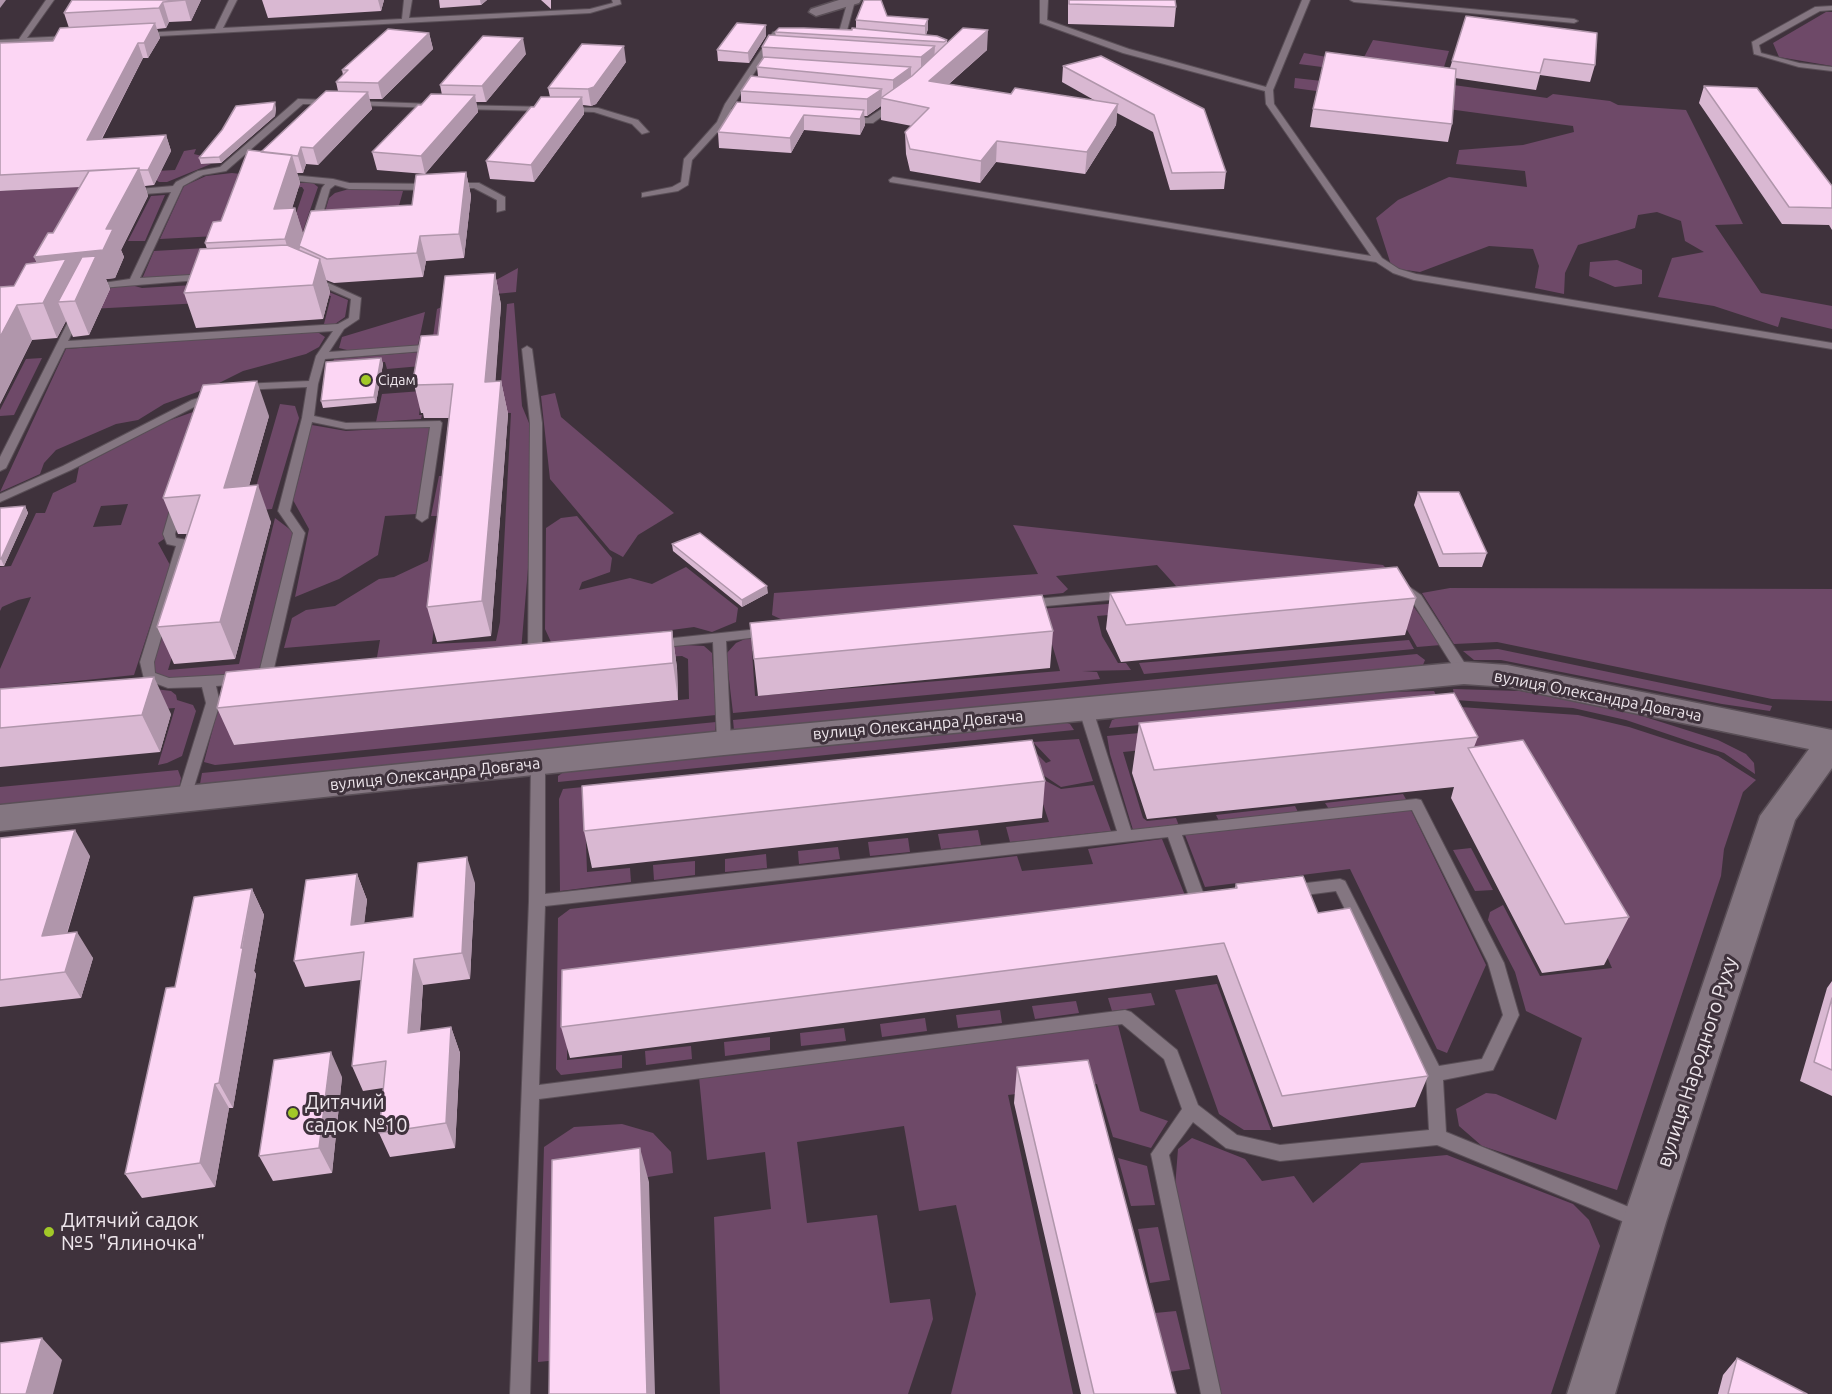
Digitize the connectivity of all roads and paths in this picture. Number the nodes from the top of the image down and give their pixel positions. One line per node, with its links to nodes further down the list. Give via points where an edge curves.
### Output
1 (50, 0): 20 (lane)
2 (232, 0): 13 (lane)
3 (408, 0): 11 (lane)
4 (616, 0): 11 (lane, via 616,4 590,11)
5 (853, 0): 10 (street); 16 (lane)
6 (1044, 0): 29 (lane, via 1043,21 1126,51)
7 (1306, 0): 29 (lane)
8 (1354, 0): 12 (lane)
9 (1832, 8): 26 (lane, via 1818,9 1755,44 1758,54)
10 (816, 12)
11 (405, 21): 13 (lane)
12 (1574, 21)
13 (218, 31): 17 (lane)
14 (804, 32): 22 (lane, via 776,34)
15 (813, 33): 16 (lane)
16 (842, 34): 18 (lane)
17 (136, 35)
18 (853, 35)
19 (77, 38): 20 (lane)
20 (21, 41): 21 (lane)
21 (0, 42)
22 (767, 47): 23 (lane); 24 (lane)
23 (778, 48)
24 (754, 67): 25 (lane); 27 (lane)
25 (765, 68)
26 (1832, 69)
27 (741, 86): 28 (lane); 33 (lane)
28 (752, 87)
29 (1269, 90): 47 (lane, via 1270,104)
30 (886, 101): 35 (lane, via 900,100 870,121)
31 (443, 107): 37 (lane, via 301,101)
32 (455, 107): 36 (lane, via 596,110 635,122)
33 (726, 111): 34 (lane); 44 (lane, via 721,123 688,159 686,183)
34 (761, 114)
35 (842, 120)
36 (645, 132)
37 (223, 169): 38 (lane); 42 (lane, via 201,173)
38 (233, 171)
39 (276, 177): 41 (lane)
40 (893, 180): 47 (lane)
41 (333, 182): 45 (lane, via 410,188 476,185 502,199); 46 (lane, via 326,188)
42 (177, 186): 43 (lane); 50 (lane)
43 (121, 193)
44 (645, 195)
45 (500, 210)
46 (310, 240)
47 (1378, 260): 53 (lane, via 1414,277)
48 (299, 273): 51 (lane, via 356,298 354,319)
49 (217, 277): 50 (lane)
50 (134, 281): 52 (lane, via 85,288)
51 (340, 327): 52 (lane); 56 (lane)
52 (60, 345): 61 (lane)
53 (1832, 346)
54 (424, 348): 56 (lane)
55 (527, 349): 71 (lane, via 536,423)
56 (321, 356): 57 (lane)
57 (313, 384): 58 (lane, via 243,386); 60 (lane)
58 (196, 402): 59 (lane); 63 (lane)
59 (204, 418)
60 (308, 418): 64 (lane, via 346,426 436,423); 73 (lane, via 284,511 299,533 271,677)
61 (0, 468)
62 (182, 492): 73 (lane, via 169,534 171,541 183,543 147,662 148,676 168,682)
63 (0, 498)
64 (422, 518)
65 (1389, 581): 72 (lane, via 1408,589 1417,598)
66 (1134, 594): 67 (lane)
67 (1017, 605)
68 (779, 631): 69 (lane)
69 (719, 637): 70 (lane); 75 (lane)
70 (638, 645)
71 (535, 654)
72 (1464, 673): 74 (street, вулиця Олександра Довгача); 76 (street, вулиця Олександра Довгача, via 1507,676)
73 (208, 682): 78 (lane, via 213,703)
74 (1086, 710): 75 (street, вулиця Олександра Довгача); 81 (lane)
75 (724, 743): 77 (street, вулиця Олександра Довгача)
76 (1832, 743): 89 (street, вулиця Народного Руху, via 1778,816)
77 (538, 763): 78 (street, вулиця Олександра Довгача); 84 (lane)
78 (183, 800): 79 (street, вулиця Олександра Довгача)
79 (0, 818)
80 (1173, 831): 81 (lane); 83 (lane, via 1199,902); 85 (lane, via 1416,804 1496,963 1511,1016 1487,1065)
81 (1126, 836): 84 (lane)
82 (1270, 894): 85 (lane, via 1340,885)
83 (1223, 899)
84 (537, 901): 86 (lane)
85 (1434, 1074): 88 (lane)
86 (531, 1093): 87 (lane, via 1125,1017 1171,1055); 90 (lane)
87 (1191, 1110): 88 (lane, via 1232,1142 1280,1153); 91 (lane, via 1160,1154)
88 (1438, 1137): 89 (lane)
89 (1644, 1222): 92 (street, вулиця Народного Руху)
90 (520, 1394)
91 (1210, 1394)
92 (1591, 1394)

